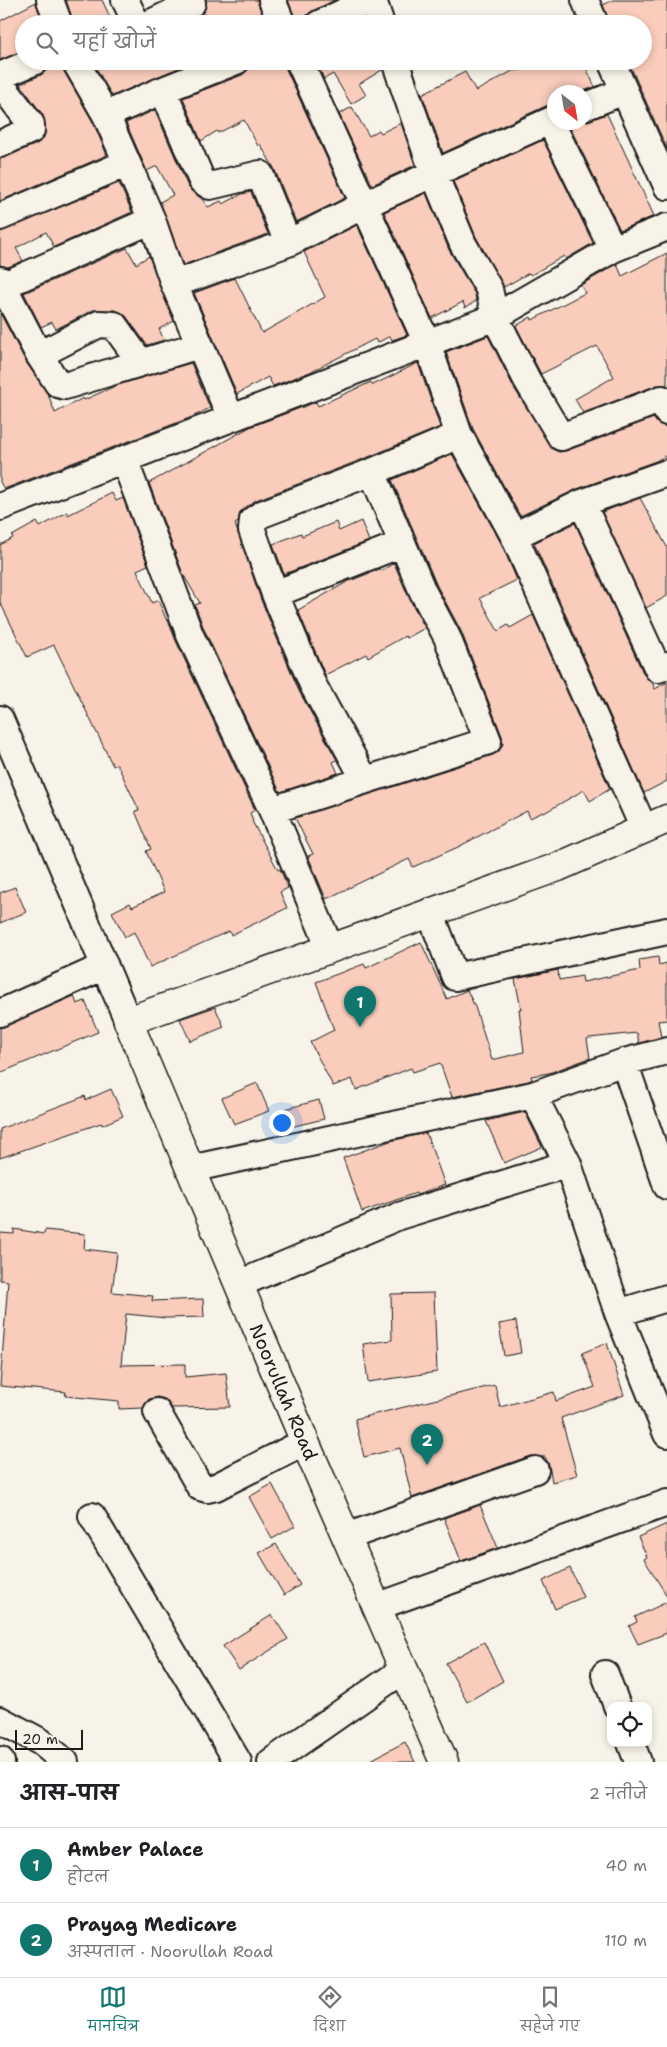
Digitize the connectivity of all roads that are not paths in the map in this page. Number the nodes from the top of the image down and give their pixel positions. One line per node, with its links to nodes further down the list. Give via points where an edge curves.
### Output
1 (50, 0): 7 (street)
2 (125, 0): 8 (street)
3 (272, 0): 10 (street)
4 (372, 0): 11 (street); 12 (street)
5 (586, 0): 13 (street)
6 (194, 9): 9 (street)
7 (56, 15)
8 (132, 15)
9 (176, 15)
10 (278, 15)
11 (339, 15)
12 (378, 15)
13 (592, 15)
14 (15, 70): 20 (street)
15 (80, 70): 25 (street)
16 (208, 70): 22 (street)
17 (303, 70): 32 (street)
18 (397, 70): 30 (street)
19 (615, 70): 23 (street)
20 (0, 76)
21 (0, 83): 28 (street, via 32,124 31,130)
22 (163, 90): 25 (street); 36 (street, via 202,181 210,186 260,174)
23 (624, 91): 24 (street); 31 (street)
24 (592, 104)
25 (106, 115): 29 (street)
26 (547, 122): 30 (street)
27 (557, 130): 37 (street)
28 (0, 144)
29 (127, 163): 33 (street); 34 (street)
30 (434, 174): 32 (street); 40 (street, via 463,244 488,289)
31 (667, 186)
32 (364, 205): 36 (street); 41 (street)
33 (0, 217)
34 (152, 220): 38 (street); 39 (street)
35 (667, 227): 37 (street)
36 (288, 243): 39 (street)
37 (613, 249): 40 (street)
38 (1, 283): 43 (street)
39 (174, 284): 42 (street)
40 (495, 316): 41 (street); 45 (street, via 562,437 662,399)
41 (428, 343): 46 (street); 47 (street)
42 (200, 345): 44 (street); 46 (street)
43 (39, 355): 44 (street, via 58,384 65,386); 44 (street, via 99,324 114,325)
44 (141, 362)
45 (667, 412)
46 (231, 418): 48 (street)
47 (459, 435): 49 (street); 53 (street)
48 (124, 459): 52 (street); 59 (street, via 190,635)
49 (372, 472): 54 (street); 55 (street, via 253,520 252,530)
50 (667, 472): 51 (street)
51 (582, 503): 53 (street); 56 (street, via 658,669)
52 (0, 507)
53 (514, 536): 60 (street)
54 (401, 544): 55 (street); 58 (street, via 447,637 488,741)
55 (275, 594): 58 (street, via 313,685)
56 (667, 665)
57 (0, 719): 64 (street)
58 (366, 780): 59 (street)
59 (272, 810): 63 (street)
60 (655, 824): 61 (main road, via 558,866)
61 (430, 912): 62 (street, via 455,978); 63 (main road)
62 (667, 931)
63 (330, 948): 66 (main road)
64 (105, 966): 65 (street); 66 (street)
65 (0, 1013)
66 (128, 1021): 71 (main road, Noorullah Road)
67 (667, 1051): 68 (street)
68 (624, 1062): 69 (street); 72 (street)
69 (533, 1095): 70 (street); 71 (street)
70 (568, 1164): 73 (street, via 399,1216); 75 (street)
71 (190, 1169): 73 (main road, Noorullah Road)
72 (667, 1186)
73 (238, 1284): 78 (main road, Noorullah Road)
74 (667, 1298): 75 (street)
75 (618, 1312): 77 (street)
76 (157, 1412): 78 (street, via 200,1486 207,1489)
77 (667, 1434)
78 (305, 1442): 82 (main road, Noorullah Road)
79 (535, 1470): 82 (street)
80 (667, 1503): 83 (street)
81 (92, 1516): 90 (street)
82 (346, 1537): 83 (main road, Noorullah Road)
83 (376, 1607): 84 (main road, Noorullah Road)
84 (403, 1670): 91 (street); 92 (main road, Noorullah Road)
85 (605, 1674): 86 (street)
86 (616, 1702)
87 (0, 1720): 89 (street, via 41,1742)
88 (632, 1747): 93 (street)
89 (65, 1762)
90 (238, 1762)
91 (271, 1762)
92 (444, 1762)
93 (638, 1762)

